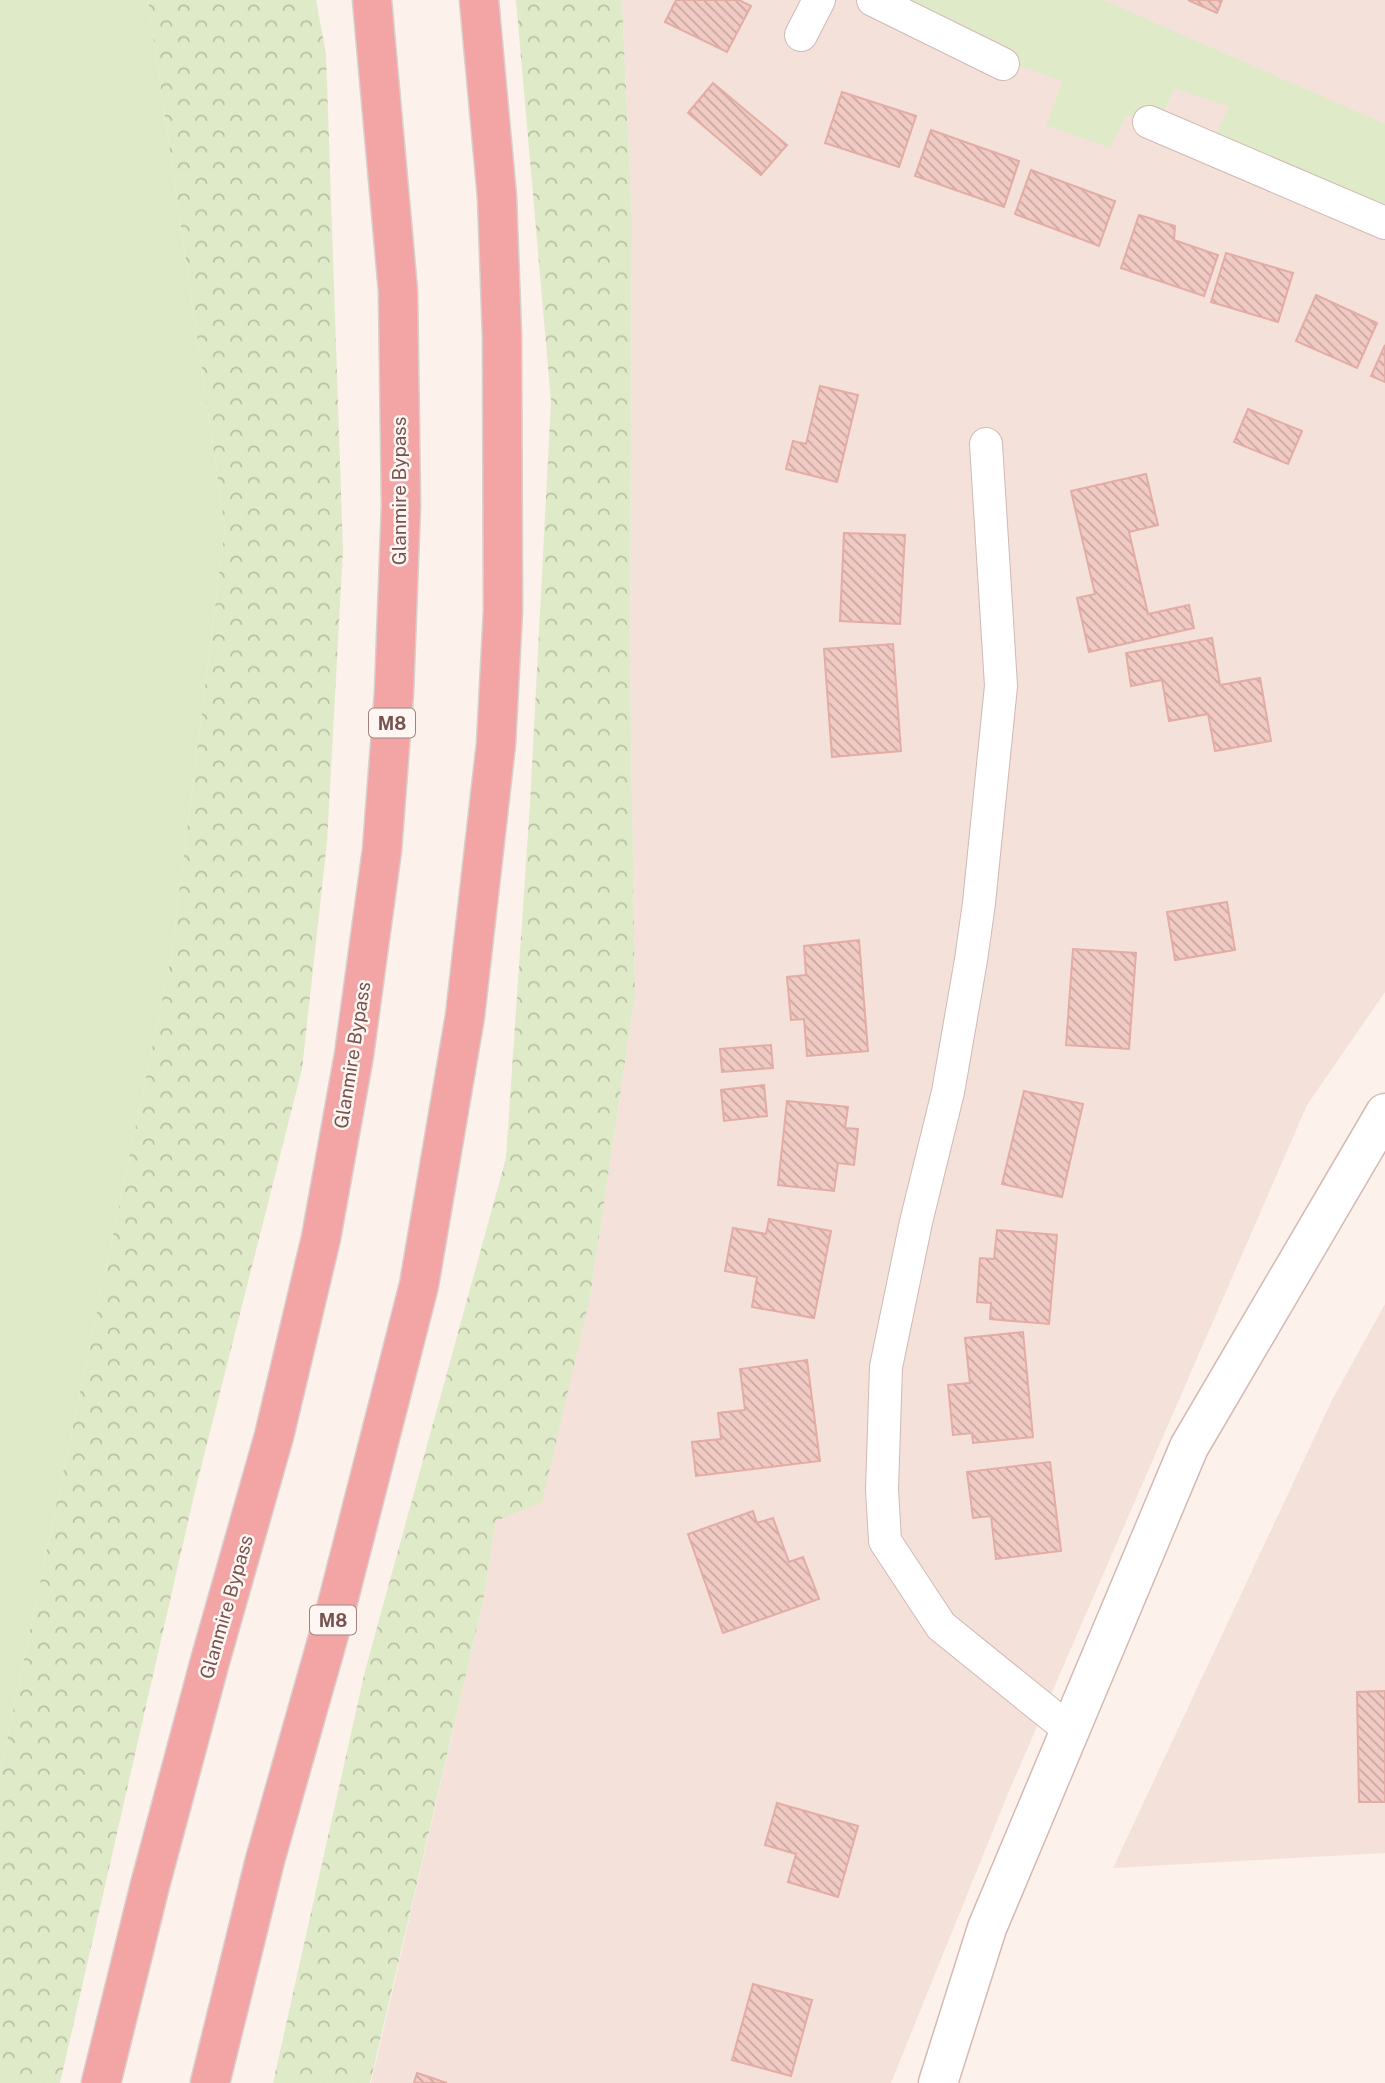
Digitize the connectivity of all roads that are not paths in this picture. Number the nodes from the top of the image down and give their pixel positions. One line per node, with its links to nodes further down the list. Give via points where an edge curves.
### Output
1 (372, 0): 12 (highway, Glanmire Bypass / M8, via 399,317 401,505 383,849 354,1055 321,1238 274,1436 150,1885)
2 (479, 0): 13 (highway, M8, via 497,197 503,610 496,744 465,1016 419,1285)
3 (819, 0): 5 (street)
4 (873, 0): 6 (street)
5 (801, 36)
6 (1003, 64)
7 (1149, 122): 8 (street)
8 (1385, 223)
9 (986, 444): 11 (street, via 1001,686 971,960 948,1092 886,1367 884,1528 885,1541 941,1626)
10 (1385, 1113): 11 (main road, via 1189,1447)
11 (1071, 1731): 14 (main road, via 987,1928)
12 (101, 2083)
13 (210, 2083)
14 (938, 2083)

